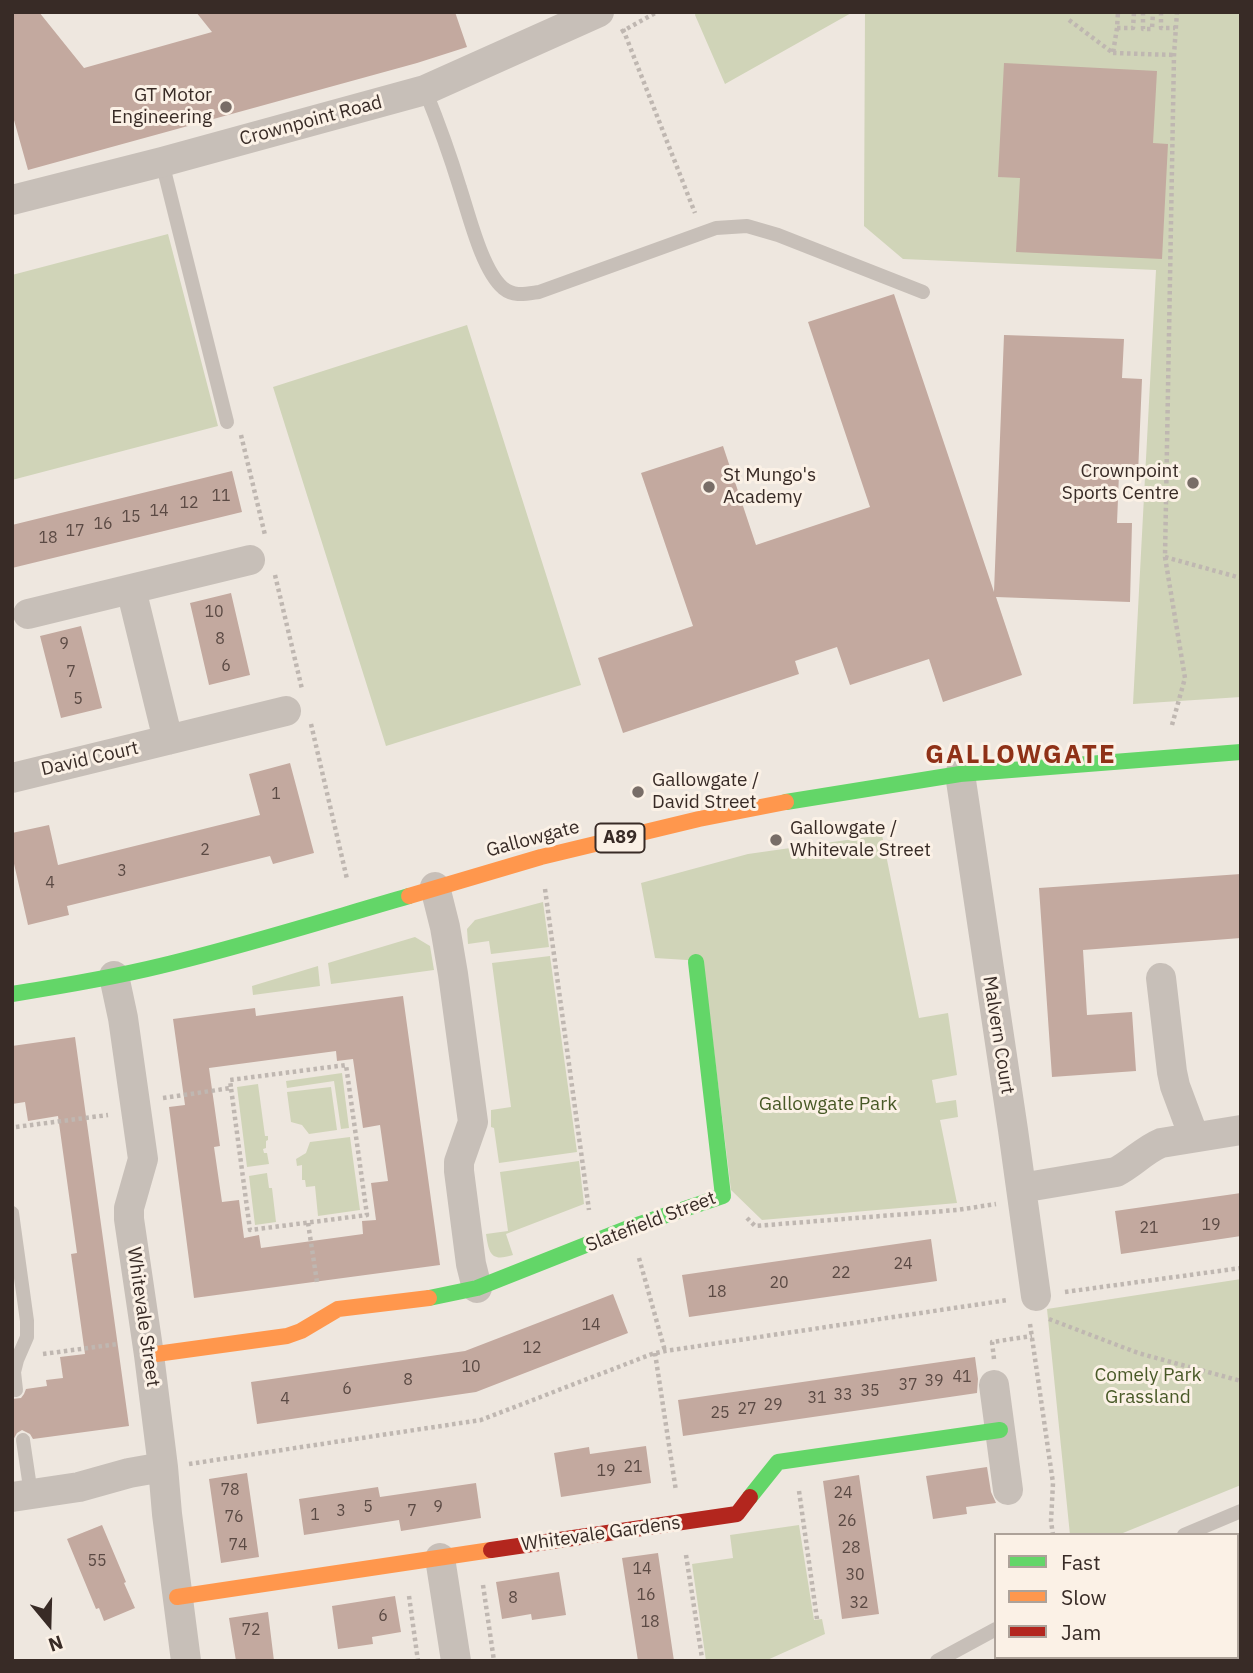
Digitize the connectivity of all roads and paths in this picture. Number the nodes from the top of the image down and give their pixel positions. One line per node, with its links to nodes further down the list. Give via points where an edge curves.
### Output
1 (1118, 12): 9 (path)
2 (1134, 12): 9 (path, via 1133,29)
3 (1143, 12): 4 (path, via 1143,29 1152,29)
4 (1153, 12)
5 (1161, 12): 10 (path, via 1161,27)
6 (1177, 12): 10 (path)
7 (588, 18): 13 (street, Crownpoint Road); 16 (path)
8 (1069, 20): 11 (path)
9 (1117, 27): 11 (path)
10 (1175, 29): 12 (path)
11 (1113, 52): 12 (path)
12 (1174, 55): 20 (path)
13 (425, 90): 14 (street, Crownpoint Road); 16 (lane, via 476,241 494,279 505,289 519,295 539,292)
14 (162, 162): 15 (street, Crownpoint Road); 18 (lane)
15 (12, 200)
16 (703, 233): 17 (lane, via 747,226)
17 (923, 292)
18 (227, 422): 19 (path, via 241,431)
19 (263, 554): 22 (street); 24 (path)
20 (1165, 557): 21 (path); 27 (path, via 1185,678)
21 (1241, 579)
22 (131, 589): 23 (street); 25 (street)
23 (28, 614)
24 (300, 711): 25 (street, David Court); 32 (path)
25 (168, 740): 29 (street, David Court)
26 (1241, 752): 27 (street, Gallowgate / A89)
27 (1162, 759): 28 (street, Gallowgate / A89)
28 (960, 774): 30 (street, Gallowgate / A89, via 712,816); 43 (street, Malvern Court)
29 (12, 778)
30 (541, 857): 31 (street, Gallowgate / A89); 49 (path)
31 (435, 887): 32 (street, Gallowgate / A89); 51 (street, via 453,974 473,1122 459,1171)
32 (355, 911): 34 (street, Gallowgate / A89)
33 (696, 962): 44 (street, Slatefield Street)
34 (114, 976): 36 (street, Gallowgate / A89); 56 (street, Whitevale Street, via 143,1159 128,1213)
35 (1161, 978): 42 (street, via 1172,1072)
36 (12, 994)
37 (231, 1088): 38 (path); 46 (path, via 250,1230); 46 (path, via 230,1080 346,1065 367,1215)
38 (163, 1098)
39 (120, 1113): 40 (path)
40 (16, 1128)
41 (1241, 1130): 42 (street)
42 (1194, 1137): 43 (street, via 1161,1143 1116,1172)
43 (1022, 1194): 44 (path, via 957,1210 755,1226); 53 (street, Malvern Court)
44 (723, 1196): 47 (street, Slatefield Street)
45 (12, 1213): 48 (lane)
46 (308, 1223): 52 (path)
47 (631, 1227): 49 (street, Slatefield Street); 57 (path)
48 (14, 1237): 63 (lane, via 27,1321 27,1337 14,1372)
49 (593, 1243): 51 (street, Slatefield Street)
50 (1241, 1268): 53 (path)
51 (477, 1288): 56 (street, Slatefield Street, via 338,1309 287,1336)
52 (318, 1290)
53 (1030, 1302): 54 (path); 57 (path); 61 (path, via 1138,1353)
54 (1032, 1336): 55 (path); 71 (path, via 1053,1483)
55 (1011, 1339)
56 (139, 1349): 59 (path); 67 (street, Whitevale Street)
57 (665, 1351): 58 (path)
58 (655, 1353): 60 (path); 67 (path, via 481,1420)
59 (35, 1355)
60 (659, 1378)
61 (1241, 1381)
62 (994, 1385): 64 (street)
63 (16, 1390)
64 (1000, 1430): 66 (street, Whitevale Gardens); 68 (street)
65 (23, 1440): 69 (lane)
66 (794, 1459): 73 (street, Whitevale Gardens, via 778,1462 737,1514); 77 (path)
67 (163, 1467): 69 (street); 76 (street, Whitevale Street)
68 (1008, 1490)
69 (22, 1496)
70 (1241, 1511): 72 (lane)
71 (1053, 1533)
72 (1189, 1533)
73 (478, 1552): 74 (street, Whitevale Gardens); 82 (path)
74 (440, 1558): 75 (street, Whitevale Gardens); 81 (street)
75 (404, 1563): 76 (street, Whitevale Gardens); 80 (path)
76 (177, 1597): 79 (street, Whitevale Street)
77 (817, 1619)
78 (994, 1630): 83 (lane)
79 (186, 1661)
80 (418, 1661)
81 (456, 1661)
82 (494, 1661)
83 (937, 1661)

